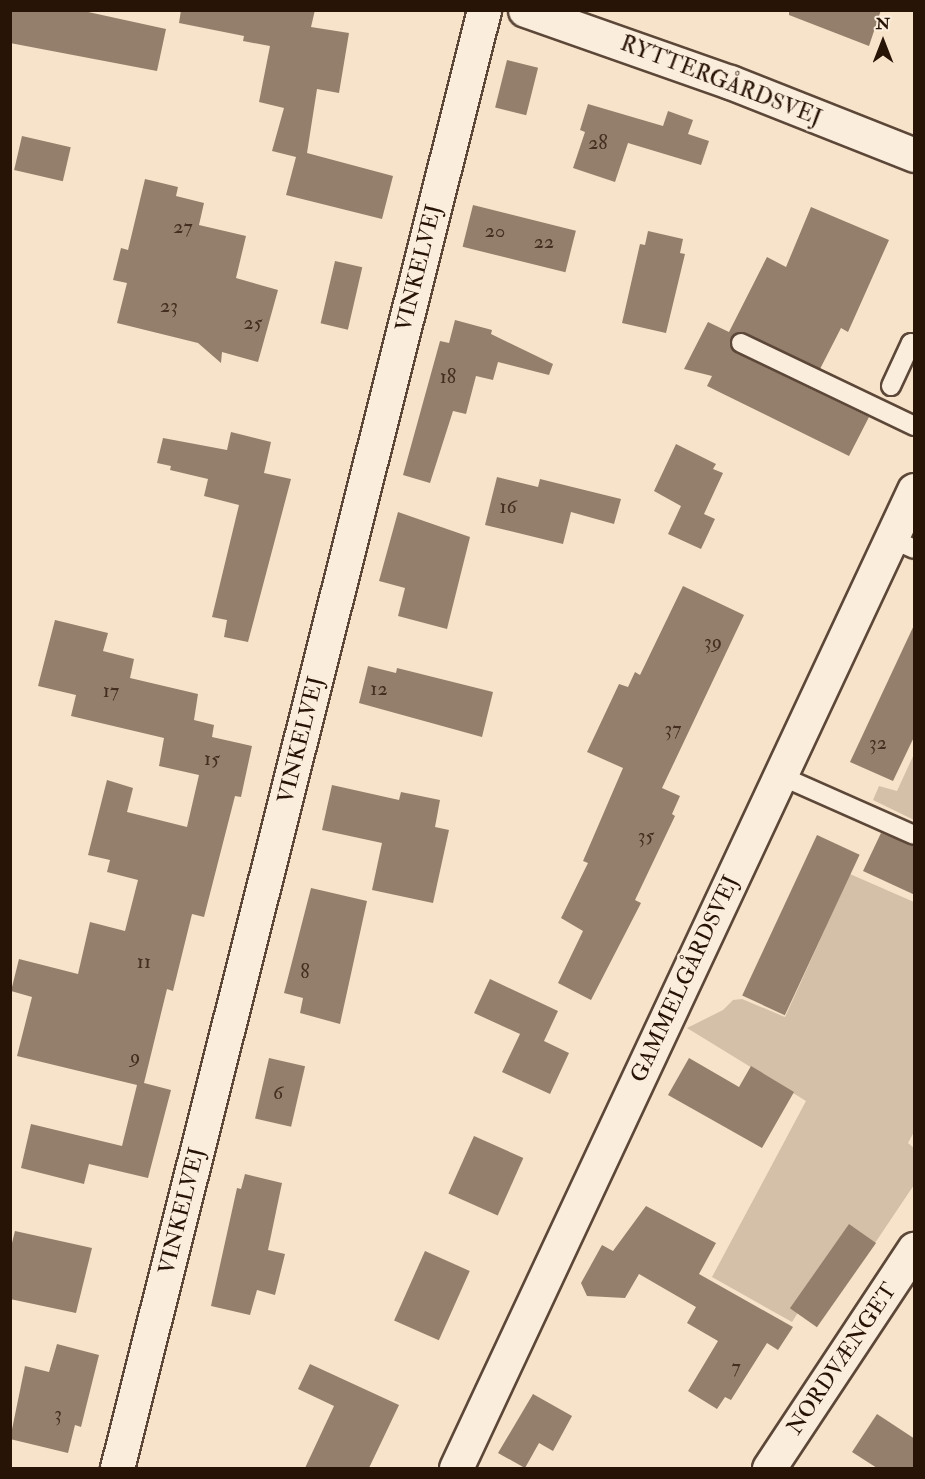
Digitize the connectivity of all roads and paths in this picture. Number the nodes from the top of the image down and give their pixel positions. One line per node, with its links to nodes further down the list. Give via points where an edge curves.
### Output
1 (483, 10): 13 (street, VINKELVEJ)
2 (525, 10): 3 (street, RYTTERGÅRDSVEJ, via 730,82)
3 (915, 155)
4 (741, 343): 7 (lane)
5 (915, 345): 6 (lane, via 911,343)
6 (891, 386)
7 (915, 426)
8 (915, 490): 9 (street, GAMMELGÅRDSVEJ)
9 (903, 544): 10 (street, GAMMELGÅRDSVEJ)
10 (780, 776): 11 (lane); 14 (street, GAMMELGÅRDSVEJ)
11 (915, 835)
12 (915, 1249): 15 (street, NORDVÆNGET)
13 (117, 1468)
14 (456, 1468)
15 (769, 1468)

